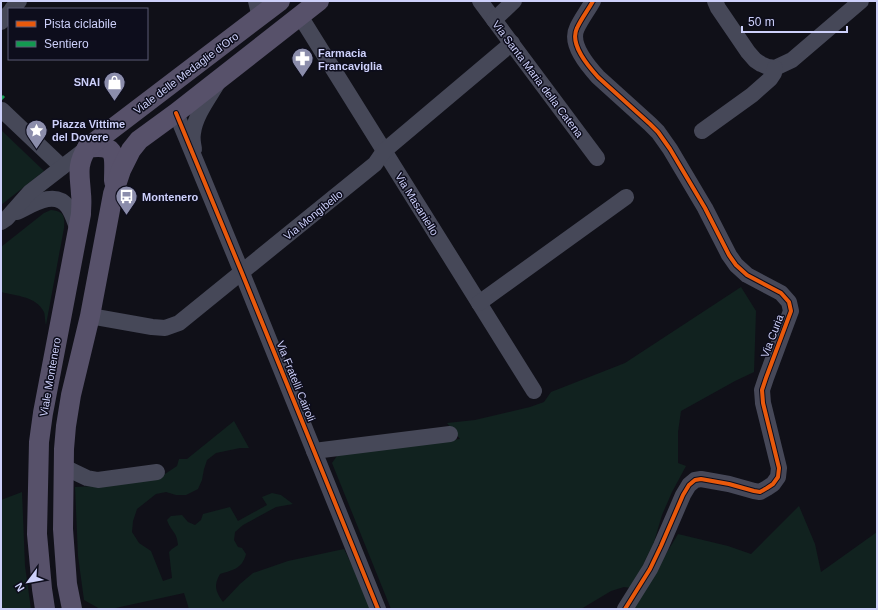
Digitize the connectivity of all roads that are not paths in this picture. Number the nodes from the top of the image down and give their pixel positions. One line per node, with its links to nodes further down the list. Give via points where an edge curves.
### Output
1 (280, 1): 8 (main road, Viale delle Medaglie d'Oro)
2 (319, 1): 10 (main road)
3 (480, 1): 11 (street, Via Santa Maria della Catena)
4 (514, 1): 11 (street)
5 (593, 1): 39 (street, Via Curia, via 576,28 574,36 579,51 598,77 658,132 705,208 736,265 747,275 781,293 789,302 791,311 762,390 779,468 778,477 773,484 760,492 701,479 689,485 650,569)
6 (861, 1): 14 (street, via 792,60)
7 (715, 3): 14 (street, via 755,60)
8 (258, 9): 19 (main road, Viale delle Medaglie d'Oro)
9 (8, 14): 12 (street)
10 (300, 16): 15 (main road); 20 (street, Via Masaniello)
11 (494, 20): 13 (street, Via Santa Maria della Catena)
12 (1, 22)
13 (512, 43): 20 (street, Via Mongibello); 21 (street, Via Santa Maria della Catena)
14 (774, 68): 18 (street, via 770,79 752,95)
15 (221, 78): 17 (main road); 22 (street, via 194,127 192,134)
16 (2, 102): 23 (street)
17 (176, 113): 22 (street); 24 (main road, via 139,140 131,150)
18 (702, 131)
19 (87, 148): 23 (street, Viale delle Medaglie d'Oro); 24 (main road, via 105,147 114,154); 27 (main road, Viale Montenero, via 81,161 79,178 81,214)
20 (384, 151): 28 (street, Via Mongibello, via 375,164); 29 (street, Via Masaniello)
21 (596, 158)
22 (196, 160): 28 (street, Via Fratelli Cairoli)
23 (62, 167): 26 (street, Viale delle Medaglie d'Oro, via 30,192)
24 (113, 194): 30 (main road)
25 (626, 197): 29 (street)
26 (4, 220): 27 (street, via 45,199 54,199 60,200 69,208)
27 (78, 230): 36 (main road, Viale Montenero, via 39,442 37,534)
28 (242, 273): 30 (street, Via Mongibello, via 179,323 165,328); 33 (street, Via Fratelli Cairoli)
29 (478, 303): 31 (street, Via Masaniello)
30 (90, 316): 34 (main road, via 71,395)
31 (534, 391)
32 (450, 434): 33 (street)
33 (314, 450): 38 (street, Via Fratelli Cairoli)
34 (64, 467): 35 (street, via 87,478 98,480); 37 (main road, via 62,529)
35 (157, 472)
36 (45, 609)
37 (72, 609)
38 (378, 609)
39 (625, 609)

